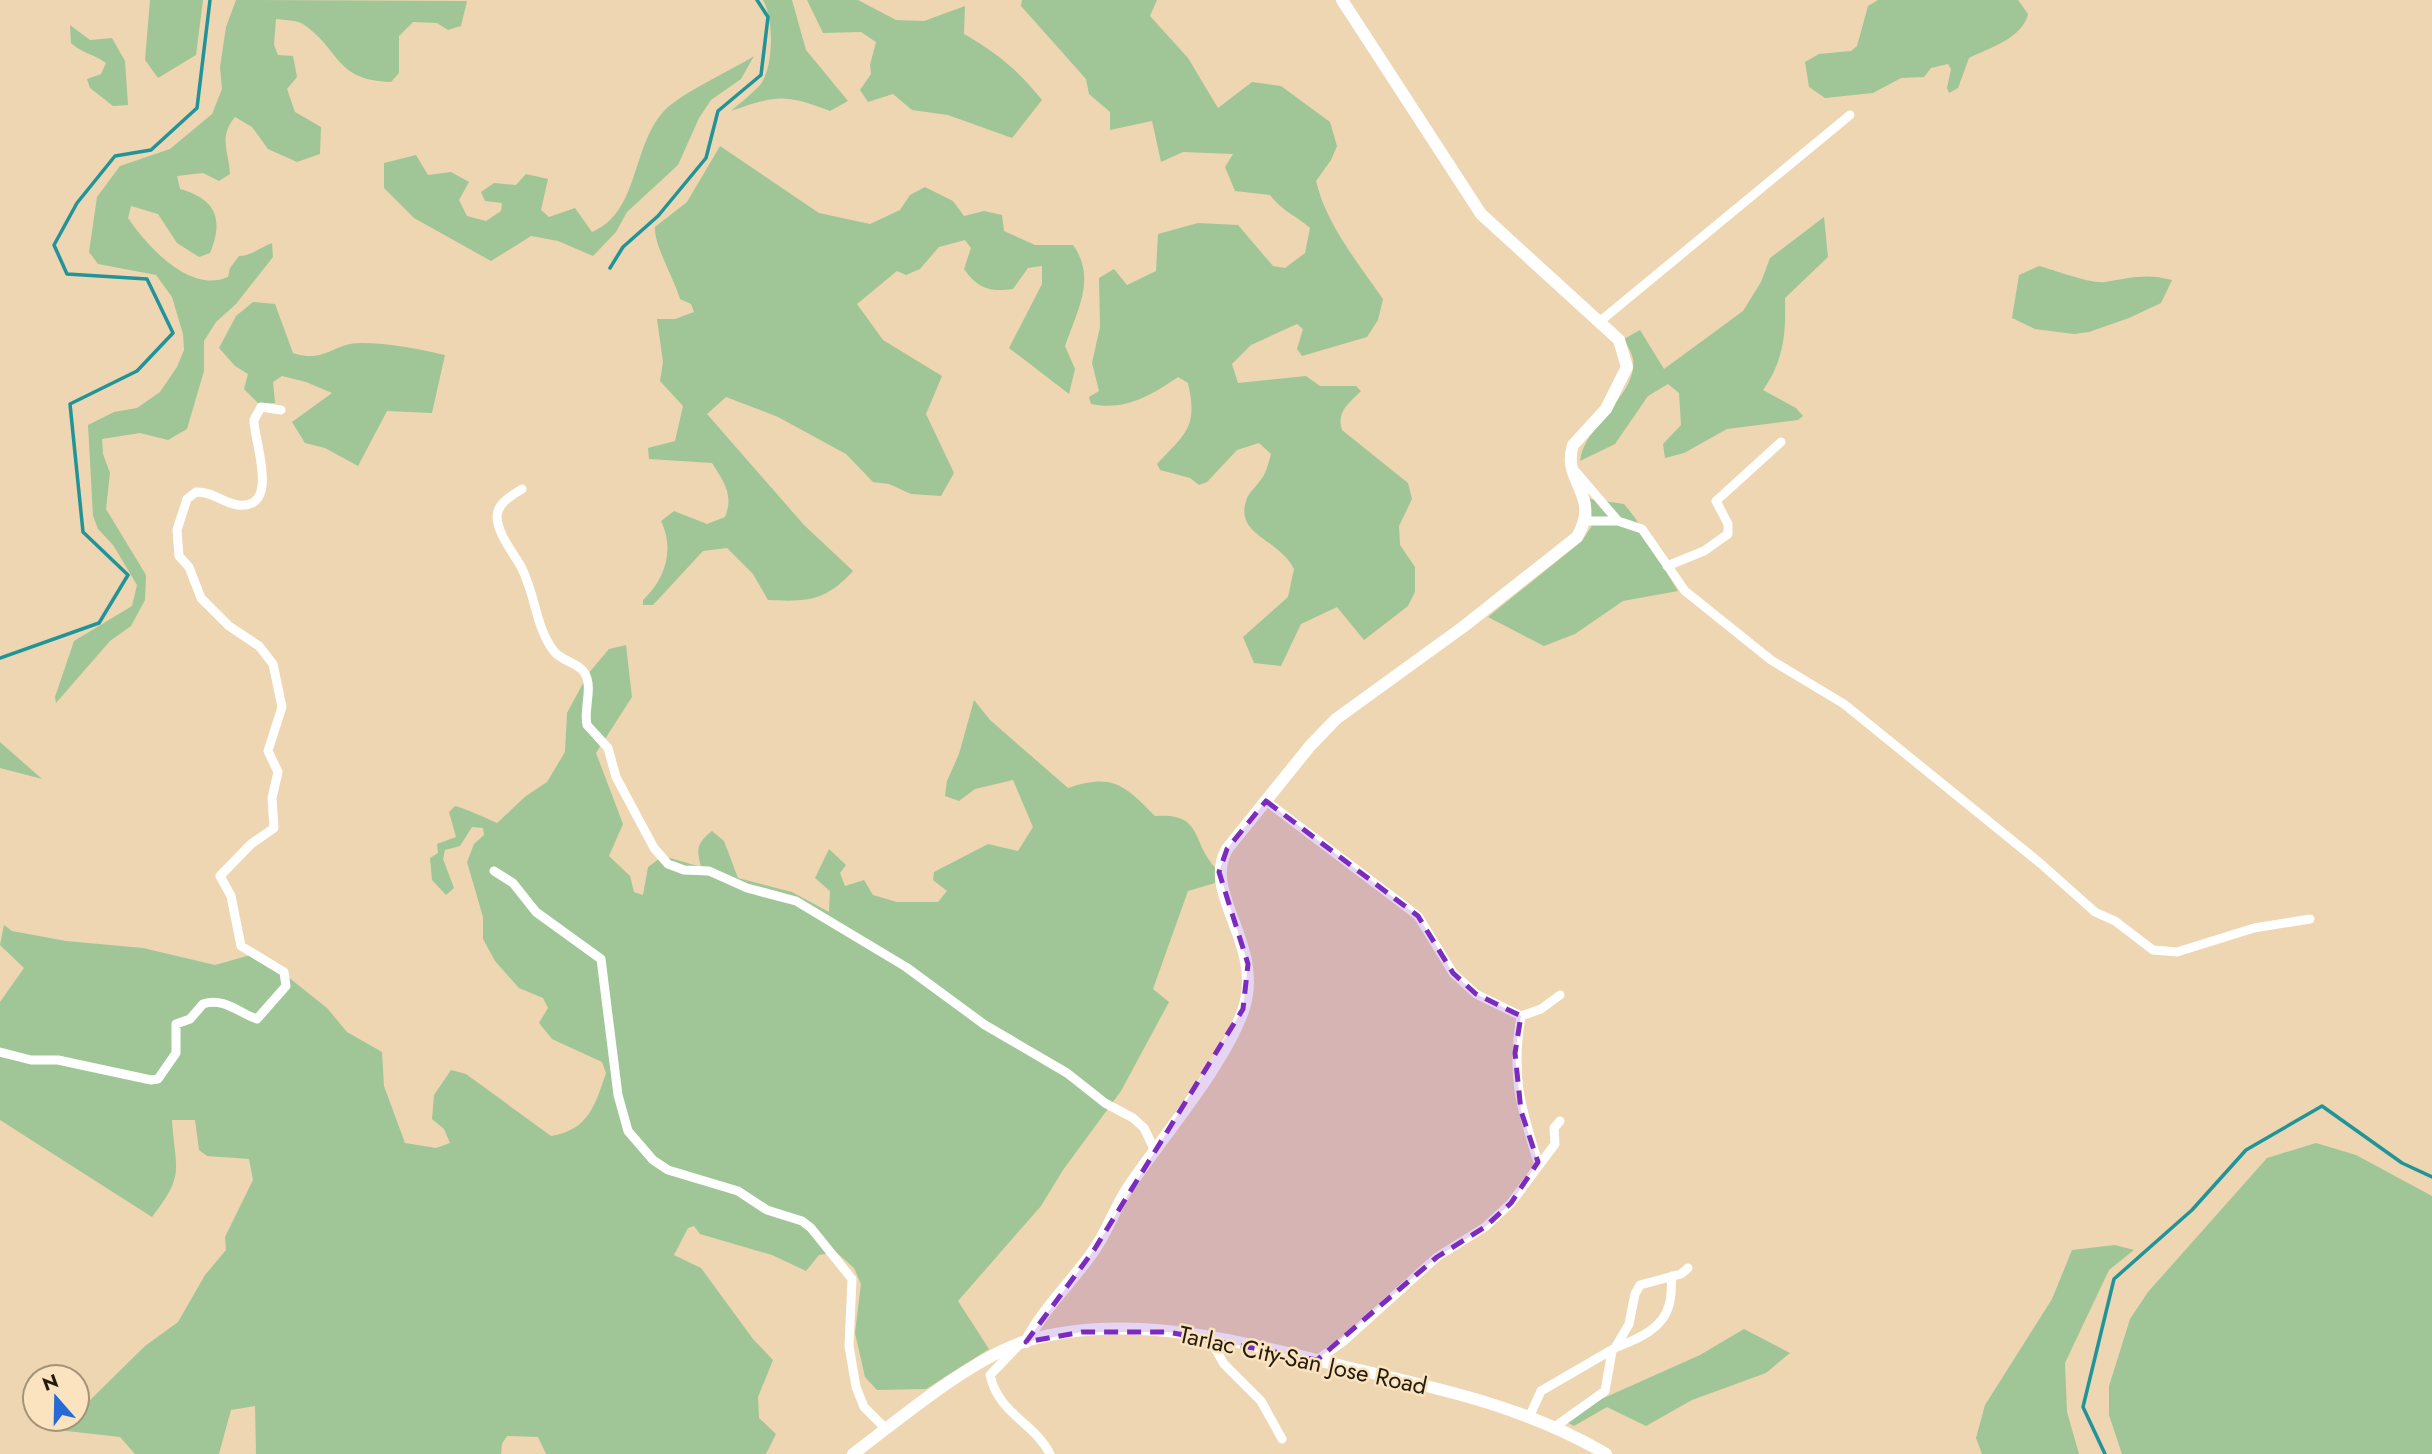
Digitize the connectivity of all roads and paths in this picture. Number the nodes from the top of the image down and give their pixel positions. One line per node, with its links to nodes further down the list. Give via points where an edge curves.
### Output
1 (1342, 0): 3 (street, via 1481,214)
2 (1850, 116): 3 (street)
3 (1598, 323): 6 (street, via 1619,340 1627,366 1606,409 1573,445)
4 (281, 410): 16 (street, via 261,407 254,420 263,466 263,481 255,499 236,505 196,492 187,499 177,537 179,556 189,567 196,592 229,626 259,646 277,673 282,707 268,751 278,772 272,798 274,828 220,876 231,896 241,946 284,972 286,986 257,1019 240,1009 203,1004 190,1019 176,1024 176,1053 158,1079)
5 (1781, 442): 10 (street, via 1716,501 1728,534 1704,551)
6 (1572, 467): 8 (street, via 1585,503); 9 (street)
7 (522, 489): 18 (street, via 499,508 501,531 522,568 554,652 584,672 587,725 608,748 616,777 662,860 676,868 709,871 747,888 789,898 866,942 1003,1037 1133,1118)
8 (1586, 521): 9 (street); 11 (street, via 1577,537 1336,719)
9 (1618, 521): 10 (street, via 1642,529)
10 (1667, 566): 13 (street, via 1685,591 1772,660 1844,704 2095,912 2153,950 2178,952 2254,928)
11 (1266, 801): 15 (street, via 1418,916 1453,973 1476,994); 18 (street, via 1227,849 1219,872 1248,964 1244,1009 1228,1041)
12 (494, 872): 28 (street, via 513,883 536,912 601,959 618,1096 628,1131 640,1146 668,1170 737,1191 767,1210 802,1221 850,1274 849,1346 856,1387 864,1406)
13 (2310, 919)
14 (1560, 995): 15 (street)
15 (1521, 1016): 19 (street, via 1515,1054 1521,1111)
16 (0, 1052)
17 (1560, 1121): 19 (street, via 1554,1128 1555,1144)
18 (1154, 1149): 23 (street, via 1094,1251)
19 (1538, 1162): 25 (street, via 1511,1202 1485,1227 1437,1257)
20 (1688, 1268): 21 (street)
21 (1672, 1276): 24 (street, via 1670,1304 1663,1318 1642,1338); 24 (street, via 1640,1285 1629,1324)
22 (1208, 1336): 23 (street, Tarlac City-San Jose Road, via 1105,1331); 25 (street, Tarlac City-San Jose Road); 29 (street, via 1224,1364 1261,1401)
23 (1023, 1343): 28 (street, Tarlac City-San Jose Road, via 982,1363); 31 (street, via 990,1375 994,1390 1013,1417 1043,1441)
24 (1614, 1349): 26 (street, via 1541,1391); 27 (street, via 1605,1391)
25 (1317, 1360): 26 (street, Tarlac City-San Jose Road, via 1426,1384)
26 (1530, 1415): 27 (street, Tarlac City-San Jose Road)
27 (1556, 1426): 32 (street, Tarlac City-San Jose Road)
28 (886, 1429): 30 (street, Tarlac City-San Jose Road)
29 (1282, 1439)
30 (853, 1454)
31 (1049, 1454)
32 (1606, 1454)

